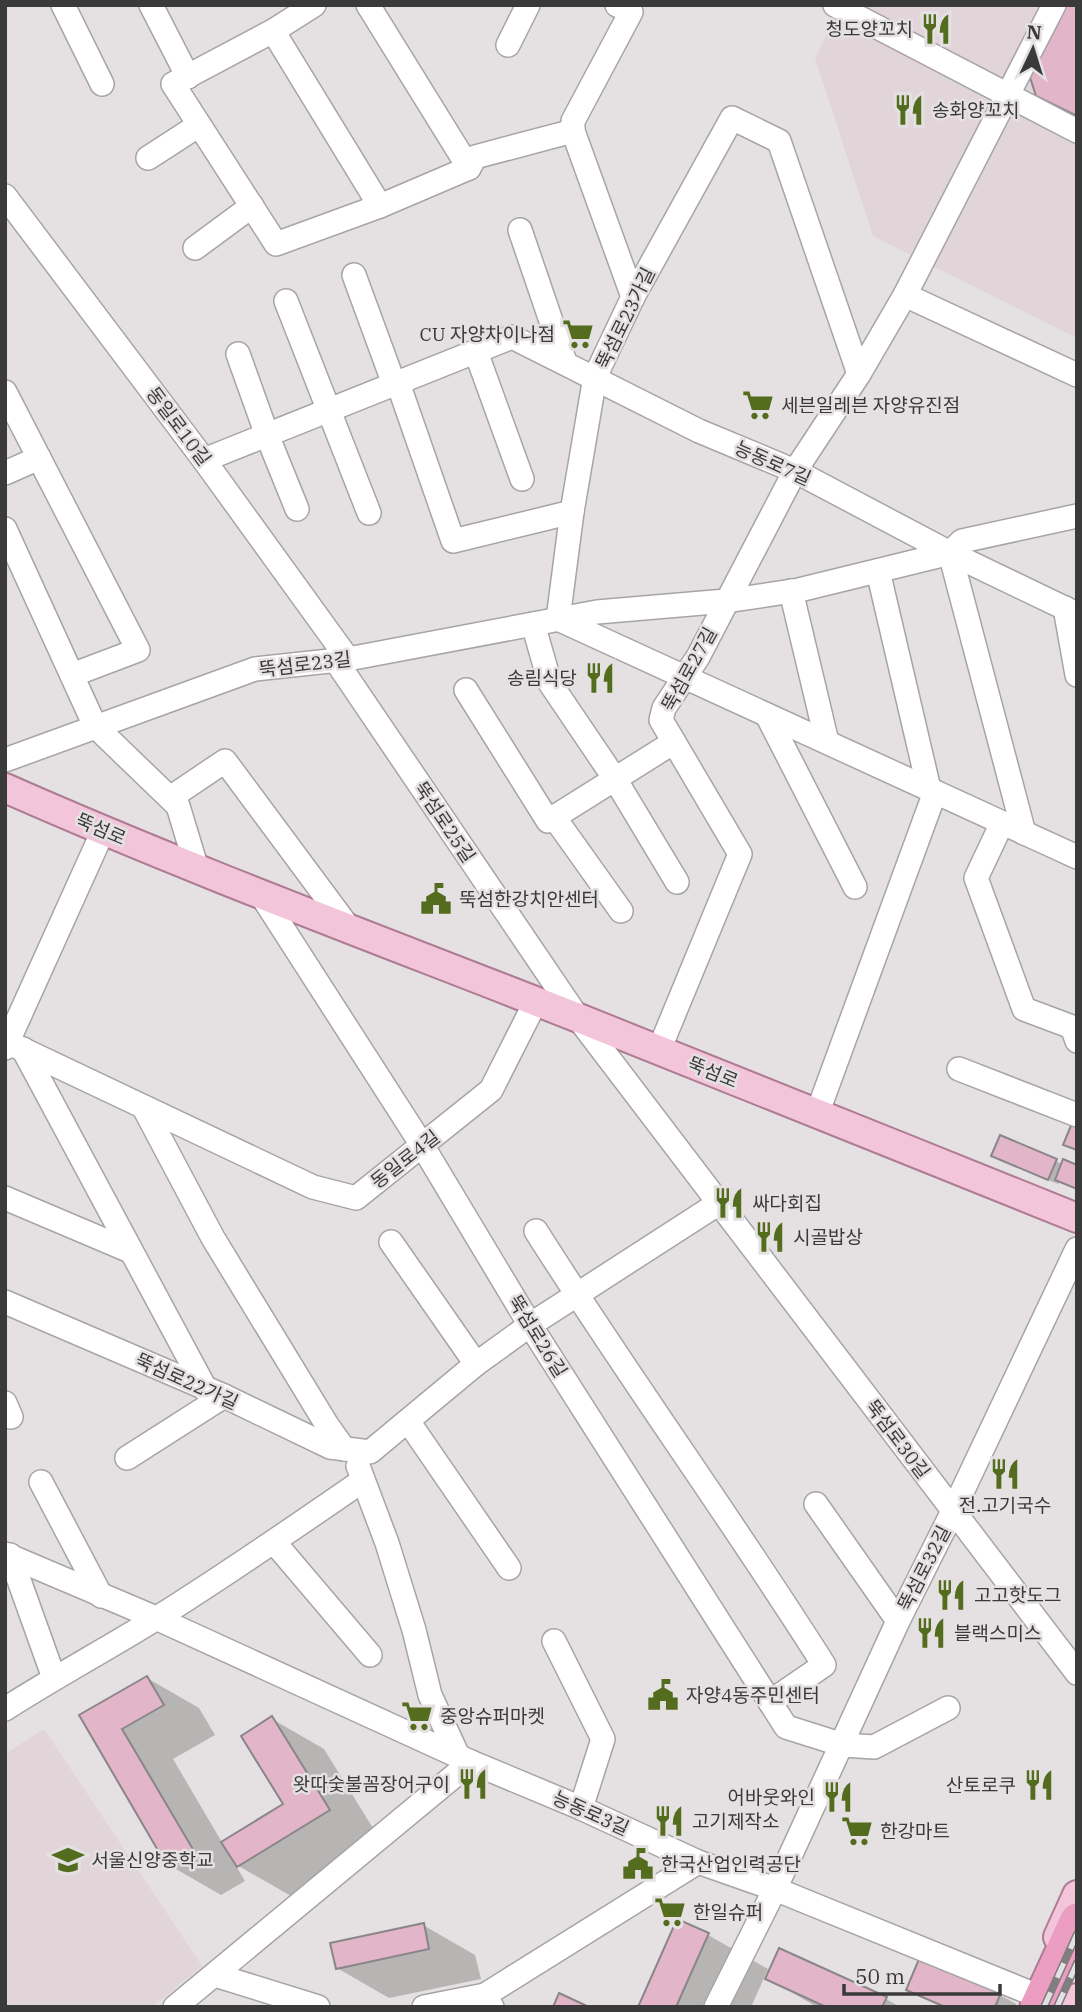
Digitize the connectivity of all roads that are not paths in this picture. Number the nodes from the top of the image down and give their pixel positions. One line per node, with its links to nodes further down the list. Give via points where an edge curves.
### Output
1 (62, 5): 12 (street)
2 (314, 5): 9 (street)
3 (368, 5): 18 (street)
4 (528, 5): 10 (street)
5 (617, 5): 15 (street, via 631,12 573,121)
6 (835, 5): 13 (street)
7 (1054, 5): 13 (street, 뚝섬로27길)
8 (154, 6): 11 (street)
9 (273, 31): 11 (street); 21 (street)
10 (508, 45)
11 (188, 77): 14 (street, via 173,84)
12 (102, 84)
13 (1008, 96): 16 (street); 25 (street, 뚝섬로27길)
14 (199, 125): 17 (street); 20 (street)
15 (573, 131): 18 (street, via 475,157); 26 (street)
16 (1077, 131)
17 (148, 158)
18 (469, 168): 21 (street)
19 (5, 196): 39 (street, 동일로10길)
20 (252, 206): 21 (street, via 276,244); 23 (street)
21 (380, 206)
22 (520, 230): 30 (street)
23 (195, 248)
24 (354, 275): 34 (street)
25 (905, 295): 31 (street, 뚝섬로27길); 32 (street)
26 (633, 297): 31 (street, 뚝섬로23가길, via 732,117 779,141); 33 (street, 뚝섬로23가길)
27 (286, 300): 36 (street)
28 (476, 352): 30 (street, 능동로7길, via 512,337); 34 (street, 능동로7길); 42 (street)
29 (238, 354): 37 (street)
30 (565, 362): 33 (street, 능동로7길)
31 (859, 374): 40 (street, 뚝섬로27길)
32 (1077, 375)
33 (595, 377): 40 (street, 능동로7길, via 699,431); 44 (street, 뚝섬로23가길)
34 (396, 384): 36 (street, 능동로7길); 44 (street, via 453,541)
35 (5, 392): 38 (street)
36 (328, 411): 37 (street, 능동로7길); 45 (street)
37 (267, 435): 39 (street, 능동로7길); 43 (street)
38 (39, 458): 41 (street); 56 (street, via 138,650)
39 (204, 460): 55 (street, 동일로10길)
40 (795, 471): 48 (street, 능동로7길); 51 (street, 뚝섬로27길)
41 (5, 473)
42 (522, 479)
43 (297, 509)
44 (572, 512): 53 (street, 뚝섬로23가길)
45 (369, 513)
46 (1077, 516): 48 (street, 뚝섬로23길, via 962,541)
47 (5, 529): 56 (street)
48 (950, 553): 49 (street, 뚝섬로23길); 52 (street, 능동로7길); 72 (street)
49 (878, 571): 50 (street, 뚝섬로23길); 67 (street)
50 (791, 591): 51 (street, 뚝섬로23길); 63 (street)
51 (726, 601): 53 (street, 뚝섬로23길); 58 (street, 뚝섬로27길)
52 (1071, 611): 57 (street, 능동로7길)
53 (558, 619): 54 (street, 뚝섬로23길); 58 (street)
54 (533, 624): 55 (street, 뚝섬로23길); 65 (street, via 550,682)
55 (342, 660): 61 (street, 뚝섬로23길, via 255,669); 81 (street, 뚝섬로25길)
56 (72, 675): 61 (street)
57 (1077, 675)
58 (685, 677): 60 (street); 62 (street, 뚝섬로27길, via 661,720)
59 (466, 690): 69 (street, via 548,821)
60 (767, 715): 63 (street); 76 (street)
61 (95, 726): 64 (street, 뚝섬로23길); 68 (street)
62 (674, 742): 65 (street); 84 (street, 뚝섬로27길, via 740,854)
63 (827, 742): 67 (street)
64 (5, 760)
65 (615, 779): 69 (street); 75 (street)
66 (5, 788): 71 (main road, 뚝섬로)
67 (932, 790): 70 (street); 87 (street)
68 (170, 798): 74 (street, via 178,806); 79 (street, via 225,761)
69 (554, 817): 78 (street)
70 (1002, 823): 72 (street); 82 (street, via 976,878 1024,1009 1072,1027)
71 (103, 831): 74 (main road, 뚝섬로); 83 (street)
72 (1024, 832): 73 (street)
73 (1077, 857)
74 (197, 869): 77 (main road, 뚝섬로)
75 (677, 881)
76 (855, 887)
77 (260, 894): 79 (main road, 뚝섬로); 89 (street, 뚝섬로26길)
78 (621, 911)
79 (349, 928): 80 (main road, 뚝섬로)
80 (536, 1001): 81 (main road, 뚝섬로); 89 (street, 동일로4길, via 491,1090)
81 (578, 1018): 84 (main road, 뚝섬로); 91 (street, 뚝섬로30길)
82 (1077, 1041)
83 (10, 1045): 86 (street, 동일로4길); 96 (street)
84 (659, 1050): 87 (main road, 뚝섬로)
85 (959, 1069): 88 (street)
86 (144, 1108): 89 (street, 동일로4길, via 313,1188 356,1198); 103 (street, via 213,1238 327,1425)
87 (817, 1114): 92 (main road, 뚝섬로)
88 (1077, 1115)
89 (422, 1145): 99 (street, 뚝섬로26길)
90 (5, 1198): 96 (street)
91 (719, 1203): 97 (street); 108 (street, 뚝섬로30길)
92 (1077, 1218)
93 (536, 1231): 97 (street)
94 (391, 1242): 100 (street)
95 (1077, 1249): 108 (street, 뚝섬로32길)
96 (130, 1251): 101 (street)
97 (577, 1295): 99 (street); 119 (street, via 824,1665)
98 (5, 1302): 101 (street, 뚝섬로22가길)
99 (530, 1325): 100 (street); 119 (street, 뚝섬로26길)
100 (476, 1364): 102 (street)
101 (215, 1393): 103 (street, 뚝섬로22가길, via 330,1447); 104 (street)
102 (408, 1421): 103 (street); 111 (street)
103 (355, 1450): 105 (street)
104 (127, 1458)
105 (362, 1480): 109 (street); 123 (street, via 387,1543 430,1695)
106 (41, 1482): 112 (street)
107 (816, 1504): 114 (street)
108 (953, 1511): 114 (street, 뚝섬로32길); 117 (street, 뚝섬로30길)
109 (274, 1542): 113 (street); 116 (street)
110 (7, 1555): 112 (street, 능동로3길); 118 (street)
111 (509, 1567)
112 (101, 1596): 113 (street, 능동로3길)
113 (156, 1618): 118 (street); 123 (street, 능동로3길)
114 (898, 1621): 122 (street, 뚝섬로32길)
115 (554, 1641): 124 (street, via 603,1739)
116 (370, 1655)
117 (1077, 1673)
118 (54, 1678): 121 (street)
119 (770, 1702): 122 (street, 뚝섬로26길, via 786,1727)
120 (948, 1708): 122 (street, 뚝섬로26길, via 874,1748)
121 (5, 1709)
122 (842, 1745): 126 (street, 뚝섬로32길)
123 (465, 1759): 124 (street, 능동로3길); 130 (street)
124 (580, 1808): 125 (street, 능동로3길)
125 (698, 1862): 126 (street, 능동로3길); 132 (street)
126 (775, 1889): 133 (street, 능동로3길); 137 (street, 뚝섬로32길)
127 (1077, 1895): 133 (main road)
128 (1077, 1920): 133 (highway)
129 (1077, 1954): 133 (highway)
130 (215, 1975): 134 (street); 135 (street)
131 (1077, 1998): 138 (main road)
132 (489, 2001): 136 (street)
133 (1038, 2004)
134 (175, 2007)
135 (318, 2007)
136 (424, 2007)
137 (716, 2007)
138 (1073, 2007)

